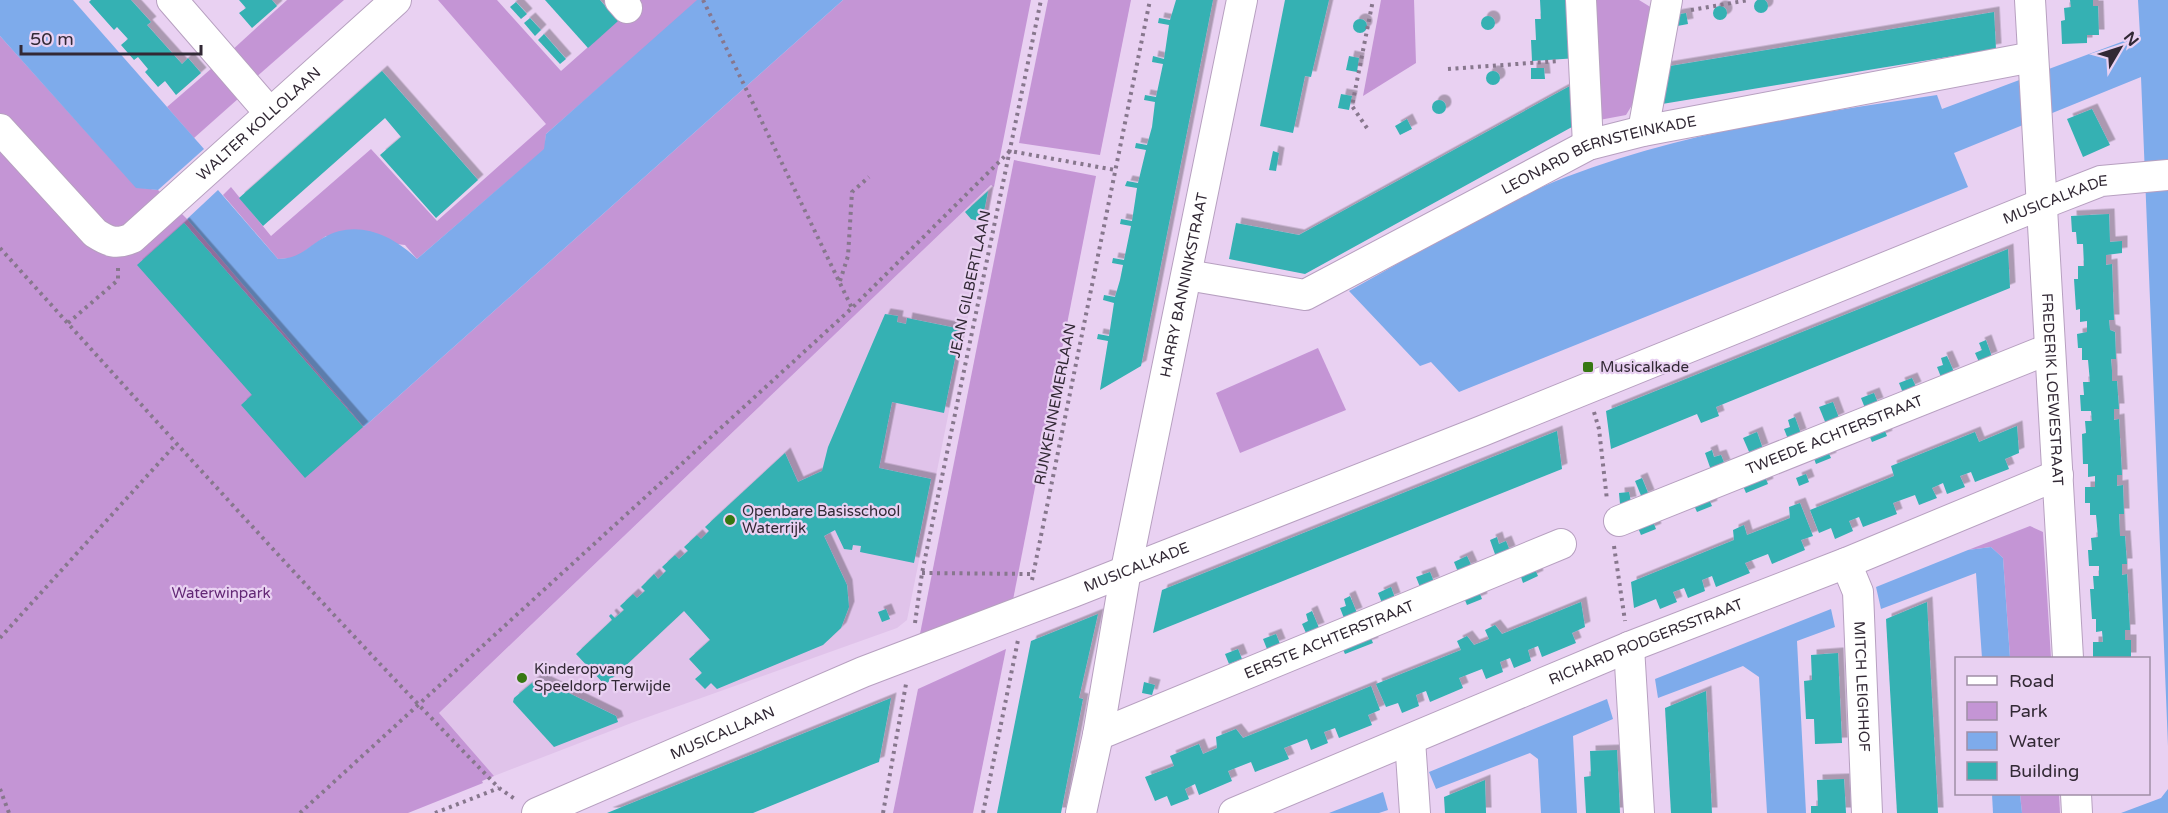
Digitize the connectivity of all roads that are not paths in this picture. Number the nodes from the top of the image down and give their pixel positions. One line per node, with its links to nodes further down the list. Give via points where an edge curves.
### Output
1 (172, 0): 8 (street)
2 (396, 0): 8 (street, WALTER KOLLOLAAN)
3 (1242, 0): 14 (street, HARRY BANNINKSTRAAT)
4 (1581, 0): 11 (street)
5 (2030, 0): 7 (street, FREDERIK LOEWESTRAAT)
6 (1666, 4): 10 (street)
7 (2033, 64): 10 (street, LEONARD BERNSTEINKADE); 13 (street, FREDERIK LOEWESTRAAT)
8 (269, 112): 9 (street, WALTER KOLLOLAAN, via 132,238 119,243 95,233)
9 (0, 129)
10 (1643, 131): 11 (street, LEONARD BERNSTEINKADE)
11 (1588, 145): 14 (street, LEONARD BERNSTEINKADE, via 1305,296)
12 (2155, 176): 13 (street, MUSICALKADE, via 2101,181)
13 (2042, 204): 15 (street, FREDERIK LOEWESTRAAT); 20 (street, MUSICALKADE, via 1482,431)
14 (1187, 275): 20 (street, HARRY BANNINKSTRAAT)
15 (2049, 349): 16 (street, FREDERIK LOEWESTRAAT); 17 (street, TWEEDE ACHTERSTRAAT)
16 (2058, 475): 19 (street, RICHARD RODGERSSTRAAT); 23 (street, FREDERIK LOEWESTRAAT)
17 (1619, 521)
18 (1561, 544): 24 (street, EERSTE ACHTERSTRAAT)
19 (1846, 563): 21 (street, RICHARD RODGERSSTRAAT); 32 (street, MITCH LEIGHHOF, via 1858,592)
20 (1126, 570): 22 (street, MUSICALKADE); 24 (street, HARRY BANNINKSTRAAT)
21 (1629, 647): 25 (street, RICHARD RODGERSSTRAAT); 31 (street)
22 (911, 655): 27 (street, MUSICALLAAN)
23 (2068, 657)
24 (1098, 735): 28 (street, HARRY BANNINKSTRAAT)
25 (1410, 740): 29 (street, RICHARD RODGERSSTRAAT); 30 (street)
26 (2076, 795): 33 (street)
27 (527, 807)
28 (1081, 813)
29 (1233, 813)
30 (1415, 813)
31 (1639, 813)
32 (1868, 813)
33 (2077, 813)

